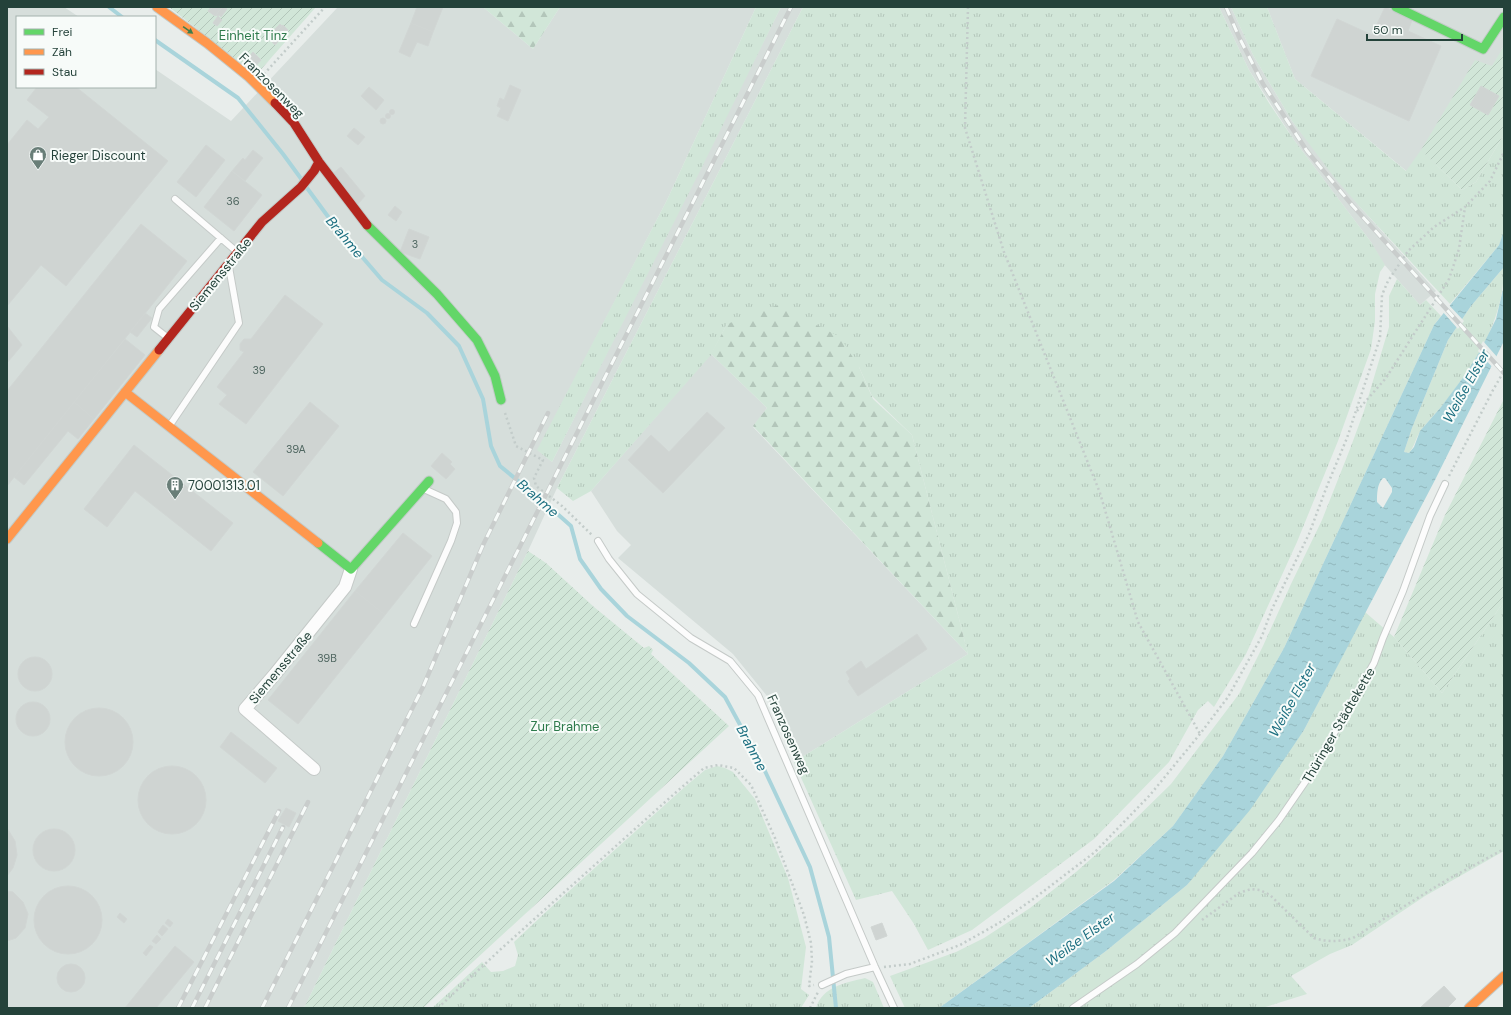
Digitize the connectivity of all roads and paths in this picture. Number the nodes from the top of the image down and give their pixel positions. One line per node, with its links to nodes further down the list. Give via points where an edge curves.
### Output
1 (157, 7): 6 (street, Franzosenweg, one-way to 6, via 207,42)
2 (325, 7): 6 (path)
3 (968, 7): 26 (path, via 966,128 1004,252 1100,494 1138,622)
4 (1396, 7): 5 (street, via 1483,49)
5 (1504, 17)
6 (255, 83): 8 (street, Franzosenweg, via 294,123)
7 (1504, 152): 10 (path, via 1490,181)
8 (317, 166): 12 (street, Siemensstraße, via 295,194 262,222); 17 (street, Franzosenweg, via 364,222 437,294 477,340 495,376)
9 (175, 199): 11 (lane)
10 (1465, 207): 18 (path, via 1459,249 1449,280 1386,378); 18 (path, via 1434,227 1408,251 1388,281 1382,295 1380,338)
11 (221, 238): 12 (lane); 14 (lane, via 159,309 154,327)
12 (237, 252): 13 (street, Siemensstraße)
13 (228, 263): 14 (street, Siemensstraße); 19 (lane, via 239,323)
14 (168, 338): 16 (street, Siemensstraße)
15 (1504, 372): 21 (path, via 1492,390)
16 (125, 392): 19 (street); 22 (street, Siemensstraße)
17 (501, 400): 23 (path, via 516,446 543,460 534,478 536,486 562,506)
18 (1356, 413): 26 (path, via 1309,534 1272,609 1262,636 1228,697)
19 (169, 426): 24 (street)
20 (426, 484): 24 (street, Siemensstraße); 25 (lane, via 446,499 456,512 457,523)
21 (1445, 484): 36 (lane, Thüringer Städtekette, via 1430,516 1374,663 1312,772 1279,820 1252,853 1175,933)
22 (7, 539)
23 (598, 541): 30 (lane, Franzosenweg, via 637,594 691,638 730,661 758,694)
24 (351, 569): 27 (street, Siemensstraße, via 345,587 245,709)
25 (414, 624)
26 (1200, 734): 30 (path, via 1150,795 1095,852 1000,923 960,945 910,964)
27 (314, 769)
28 (1504, 849): 29 (path, via 1445,881 1353,938 1340,942 1314,938 1270,895 1260,890 1251,889 1239,893)
29 (1200, 921)
30 (875, 967): 32 (lane, via 846,974); 35 (lane, Franzosenweg)
31 (1504, 976): 37 (street)
32 (822, 984): 33 (path, via 809,986 811,943 804,915 775,838 751,785 734,768 718,764 704,768 674,794); 34 (path)
33 (438, 1008)
34 (810, 1008)
35 (894, 1008)
36 (1073, 1008)
37 (1469, 1008)

